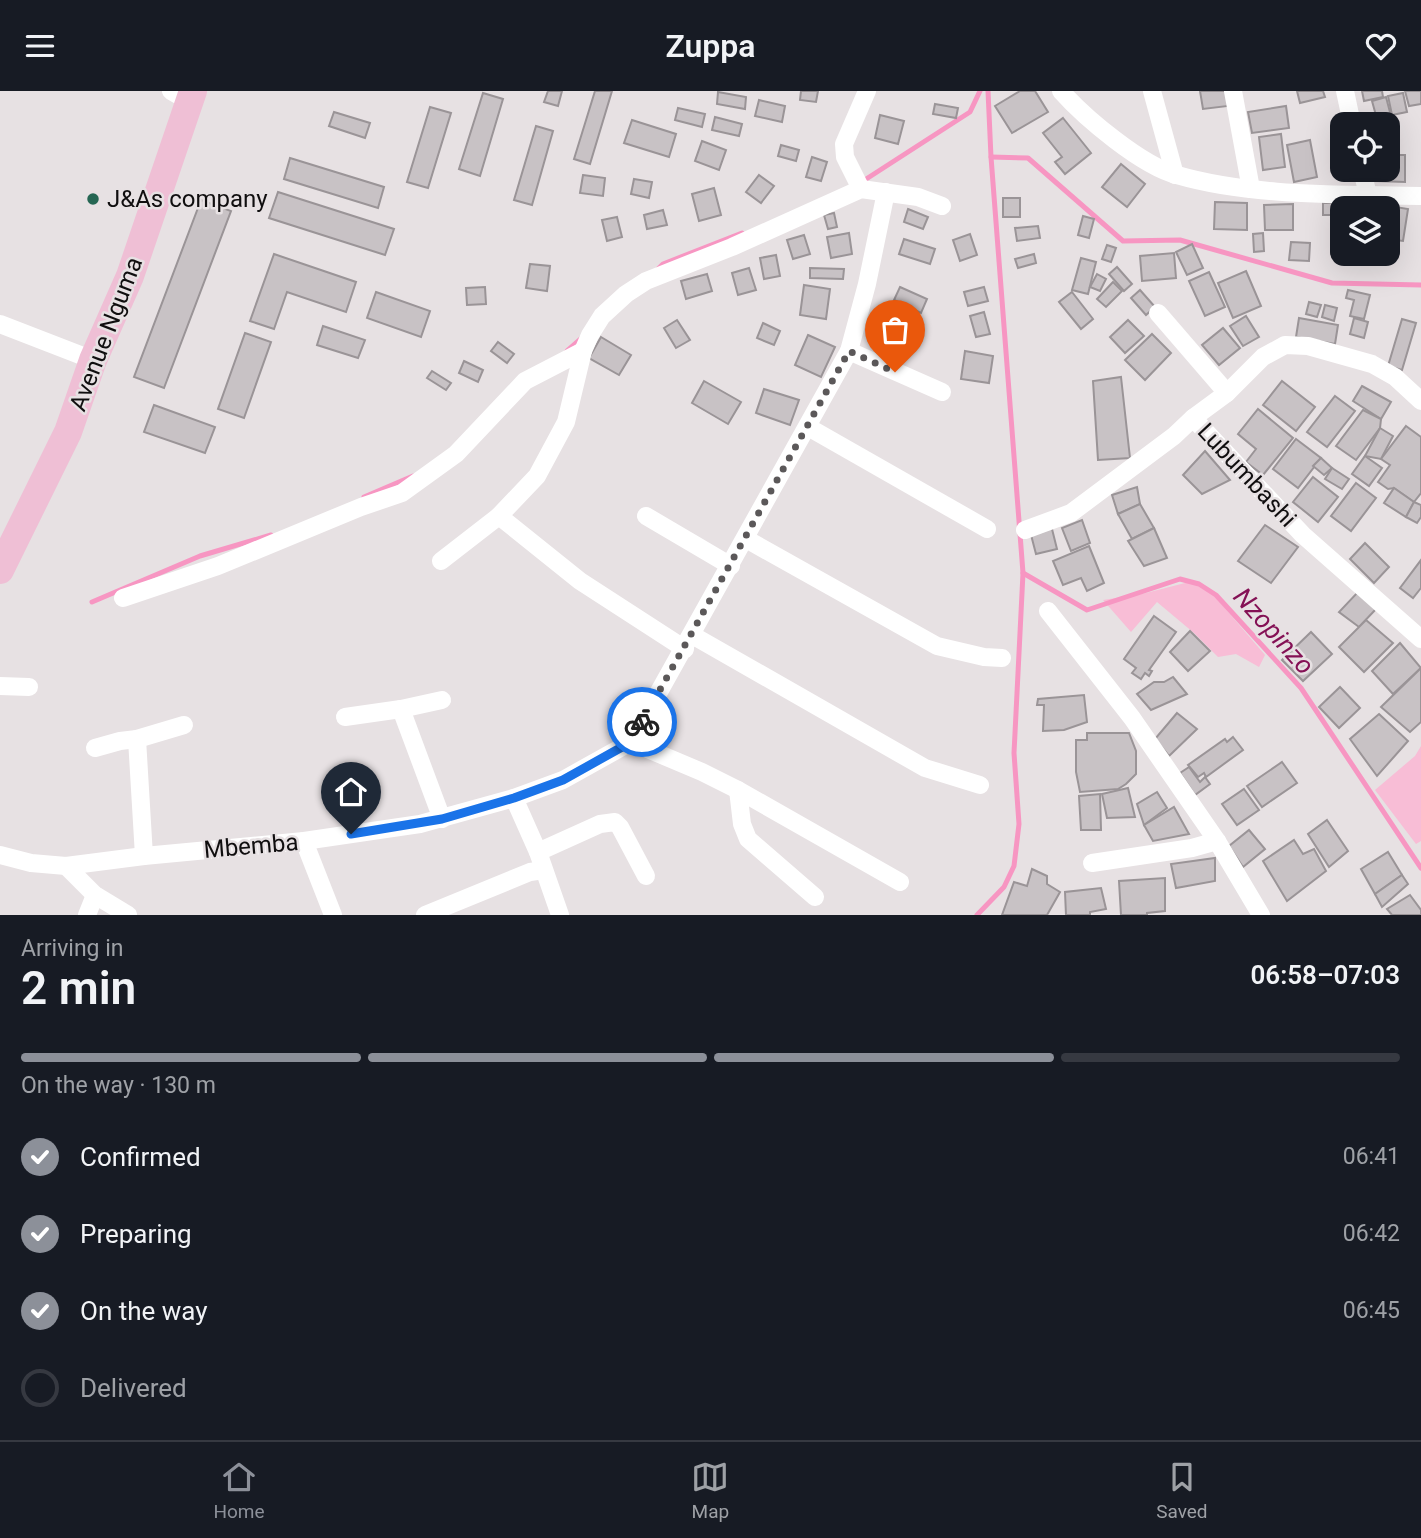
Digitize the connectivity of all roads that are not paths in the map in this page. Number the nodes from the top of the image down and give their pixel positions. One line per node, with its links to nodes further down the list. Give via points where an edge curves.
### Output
1 (867, 91): 10 (street, via 845,144 845,157)
2 (1061, 91): 8 (street, via 1137,156)
3 (1152, 91): 8 (street)
4 (1233, 91): 11 (street)
5 (1345, 91): 7 (street)
6 (185, 95): 20 (main road, Avenue Nguma, via 130,277)
7 (1349, 112)
8 (1175, 175): 11 (street)
9 (1365, 182): 13 (street)
10 (861, 189): 12 (street); 18 (street, via 646,281 602,316)
11 (1251, 189): 13 (street)
12 (886, 193): 15 (street); 19 (street)
13 (1368, 195): 14 (street)
14 (1421, 196)
15 (942, 206)
16 (1158, 313): 22 (street)
17 (0, 324): 20 (street)
18 (583, 351): 26 (street, via 566,422 537,476); 34 (street, via 525,381 456,454 402,493 218,566)
19 (849, 351): 21 (street); 25 (street)
20 (93, 360): 33 (main road, Avenue Nguma, via 68,432)
21 (942, 392)
22 (1227, 393): 23 (street, via 1263,357 1276,348 1296,344 1378,367); 24 (street)
23 (1421, 401)
24 (1193, 418): 29 (street, Lubumbashi, via 1071,513); 36 (street, Lubumbashi, via 1303,535)
25 (808, 427): 28 (street); 30 (street)
26 (499, 516): 31 (street); 37 (street, via 580,581)
27 (646, 516): 32 (street)
28 (987, 529)
29 (1025, 530)
30 (746, 539): 32 (street); 38 (street, via 937,646)
31 (441, 561)
32 (731, 566): 37 (street)
33 (0, 570)
34 (123, 597)
35 (1048, 611): 53 (street, via 1132,718)
36 (1421, 639)
37 (688, 642): 46 (street); 48 (street, via 917,764)
38 (1002, 659)
39 (0, 686): 40 (street)
40 (29, 687)
41 (442, 700): 42 (street)
42 (401, 709): 43 (street); 51 (street)
43 (345, 717)
44 (184, 725): 45 (street)
45 (137, 739): 47 (street); 55 (street)
46 (631, 742): 49 (street); 50 (street, Mbemba, via 563,780)
47 (95, 748)
48 (979, 785)
49 (738, 790): 60 (street); 62 (street, via 748,839)
50 (514, 798): 51 (street, Mbemba); 56 (street)
51 (442, 819): 52 (street, Mbemba)
52 (304, 841): 55 (street, Mbemba); 65 (street)
53 (1217, 841): 57 (street); 68 (street)
54 (0, 855): 58 (street, Mbemba)
55 (144, 856): 58 (street, Mbemba)
56 (541, 861): 59 (street, via 600,824 615,822); 66 (street, via 530,872); 67 (street)
57 (1092, 863)
58 (66, 866): 61 (street)
59 (646, 876)
60 (900, 882)
61 (95, 895): 63 (street); 64 (street)
62 (815, 897)
63 (87, 915)
64 (128, 915)
65 (333, 915)
66 (425, 915)
67 (559, 915)
68 (1261, 915)

